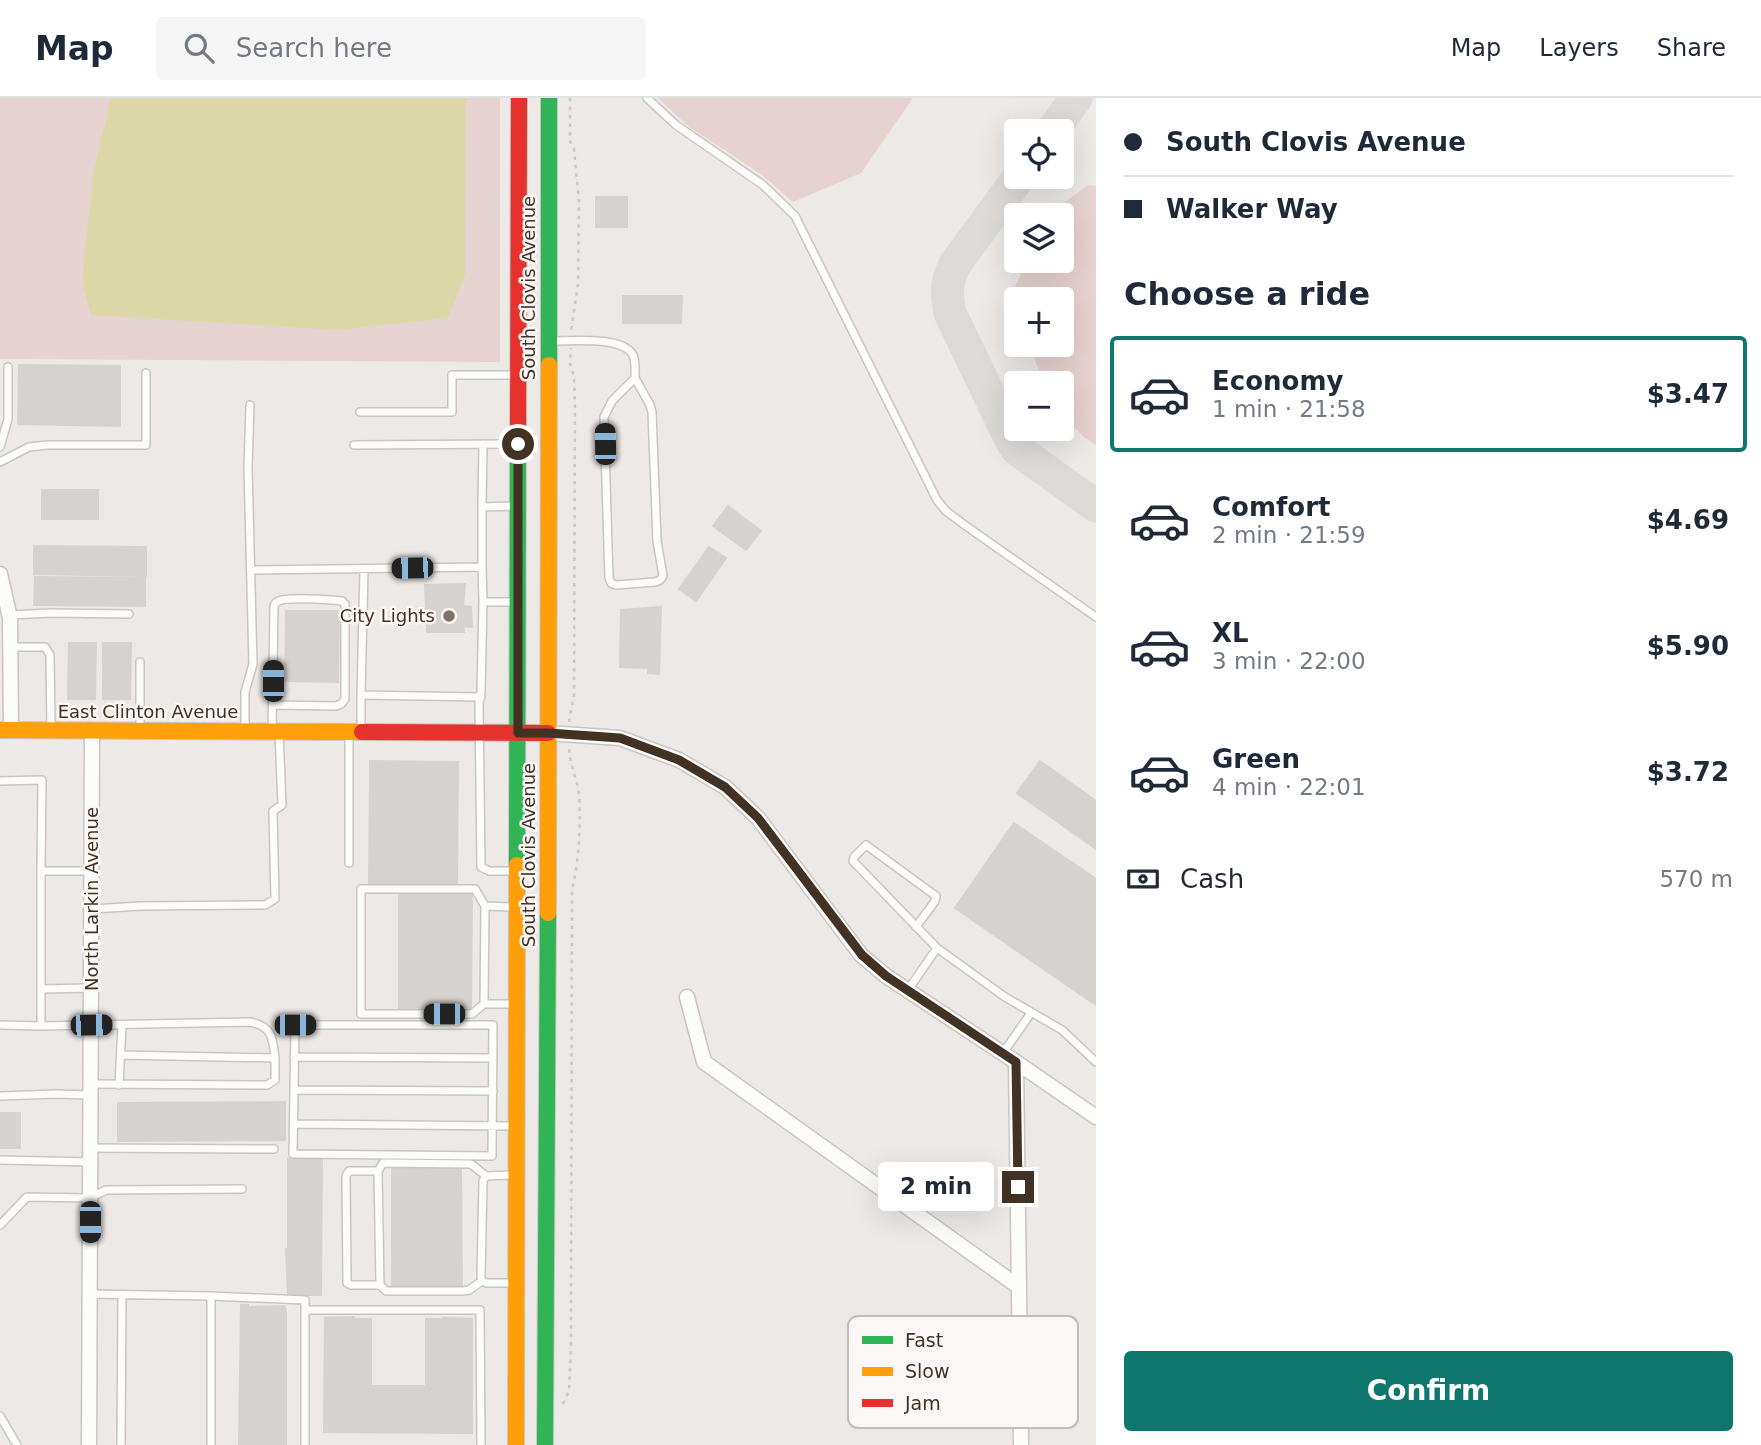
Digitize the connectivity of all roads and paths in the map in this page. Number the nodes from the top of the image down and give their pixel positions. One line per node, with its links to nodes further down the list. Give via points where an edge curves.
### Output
1 (519, 98): 5 (main road, South Clovis Avenue)
2 (549, 98): 6 (main road, South Clovis Avenue)
3 (570, 98): 7 (path, via 570,141 575,149 579,201 578,284)
4 (647, 98): 29 (lane, via 676,125 762,185 795,216 941,506)
5 (518, 340): 6 (main road); 10 (main road, South Clovis Avenue)
6 (549, 341): 7 (lane); 44 (main road, South Clovis Avenue)
7 (571, 341): 11 (lane, via 613,342 623,347 635,359); 45 (path, via 575,607)
8 (8, 367): 17 (lane, via 8,419)
9 (146, 373): 18 (lane, via 146,445 29,447)
10 (518, 374): 13 (lane, via 452,374 452,412); 15 (main road, South Clovis Avenue)
11 (635, 378): 11 (lane, via 612,401 604,417 609,578 616,585 655,582 663,576 657,541 652,412)
12 (250, 405): 23 (lane)
13 (360, 412)
14 (483, 444): 15 (lane); 16 (lane); 20 (lane)
15 (518, 444): 19 (main road, South Clovis Avenue)
16 (354, 445)
17 (0, 447)
18 (0, 463)
19 (518, 506): 20 (lane); 26 (main road, South Clovis Avenue)
20 (482, 507): 21 (lane)
21 (482, 567): 22 (lane); 25 (lane)
22 (364, 569): 23 (lane); 32 (lane)
23 (251, 570): 39 (lane, via 253,664 245,692)
24 (0, 574): 27 (street)
25 (483, 602): 26 (lane); 33 (lane)
26 (518, 602): 43 (main road, South Clovis Avenue)
27 (6, 613): 28 (lane); 30 (street)
28 (129, 614)
29 (1096, 617)
30 (10, 647): 35 (street); 36 (lane, via 45,648 50,655)
31 (140, 662): 38 (lane)
32 (361, 695): 33 (lane); 41 (lane)
33 (481, 697): 42 (lane)
34 (273, 705): 34 (lane, via 275,603 289,599 342,601 345,699 336,706); 40 (lane)
35 (6, 730): 36 (main road, East Clinton Avenue)
36 (51, 730): 37 (main road, East Clinton Avenue)
37 (92, 731): 38 (main road, East Clinton Avenue); 49 (street, North Larkin Avenue)
38 (140, 731): 39 (main road, East Clinton Avenue)
39 (245, 732): 40 (main road, East Clinton Avenue)
40 (276, 732): 41 (main road, East Clinton Avenue); 53 (lane, via 282,805 274,811 275,899 265,905)
41 (355, 732): 42 (main road, East Clinton Avenue); 47 (lane)
42 (479, 733): 43 (main road, East Clinton Avenue); 50 (lane, via 481,867 489,872)
43 (518, 733): 44 (main road, East Clinton Avenue); 50 (main road, South Clovis Avenue)
44 (548, 733): 45 (street); 110 (main road, South Clovis Avenue)
45 (569, 735): 58 (street, via 620,738 679,760 725,787 758,818 862,955); 101 (path, via 569,758 579,794 579,831 572,890 571,1346 569,1391)
46 (0, 781): 48 (lane, via 42,780)
47 (349, 863)
48 (41, 871): 49 (lane); 57 (lane)
49 (92, 871): 53 (street, North Larkin Avenue)
50 (517, 871): 52 (main road, South Clovis Avenue)
51 (485, 906): 52 (lane); 60 (lane); 60 (lane, via 474,889 361,889 361,1014 472,1014)
52 (517, 906): 61 (main road, South Clovis Avenue)
53 (92, 909): 56 (street, North Larkin Avenue)
54 (916, 926): 54 (lane, via 936,896 866,845 853,861); 55 (lane)
55 (937, 948): 58 (lane); 62 (lane)
56 (91, 988): 57 (lane); 64 (street, North Larkin Avenue)
57 (41, 989): 66 (lane)
58 (908, 990): 67 (street)
59 (687, 997): 95 (street, via 704,1062)
60 (484, 1004): 61 (lane)
61 (517, 1004): 82 (main road, South Clovis Avenue)
62 (1031, 1013): 67 (lane); 73 (lane, via 1062,1030)
63 (0, 1025): 66 (lane)
64 (91, 1025): 65 (lane); 66 (lane); 75 (street, North Larkin Avenue)
65 (122, 1025): 68 (lane); 70 (lane, via 250,1022 271,1034)
66 (41, 1026)
67 (1003, 1053): 72 (street)
68 (122, 1055): 70 (lane); 74 (lane)
69 (295, 1057): 71 (lane); 71 (lane, via 295,1025 480,1025 493,1026); 76 (lane)
70 (275, 1058): 74 (lane, via 275,1080 267,1085)
71 (493, 1058): 77 (lane)
72 (1016, 1062): 79 (street); 95 (street)
73 (1096, 1062)
74 (119, 1085): 75 (lane)
75 (91, 1090): 78 (lane); 84 (street, North Larkin Avenue)
76 (294, 1090): 77 (lane); 80 (lane)
77 (493, 1091): 81 (lane)
78 (0, 1096)
79 (1096, 1118)
80 (294, 1124): 81 (lane); 81 (lane, via 293,1154 485,1156 492,1156)
81 (493, 1125): 82 (lane)
82 (517, 1126): 87 (main road, South Clovis Avenue)
83 (274, 1149): 84 (lane)
84 (90, 1156): 85 (lane, via 59,1161); 90 (street, North Larkin Avenue)
85 (0, 1160)
86 (378, 1171): 88 (lane, via 383,1163 462,1163 475,1166); 94 (lane); 94 (lane, via 349,1171 346,1176 346,1279 351,1285)
87 (516, 1175): 88 (lane); 93 (main road, South Clovis Avenue)
88 (486, 1176): 92 (lane)
89 (242, 1189): 90 (lane, via 106,1190)
90 (90, 1198): 91 (lane, via 27,1197); 96 (street, North Larkin Avenue)
91 (0, 1225)
92 (482, 1281): 93 (lane); 94 (lane, via 463,1291 386,1291)
93 (516, 1283): 109 (main road, South Clovis Avenue)
94 (380, 1285)
95 (1019, 1287): 100 (street)
96 (90, 1294): 97 (lane); 104 (street, North Larkin Avenue)
97 (122, 1295): 98 (lane); 105 (lane)
98 (211, 1296): 99 (lane, via 305,1300); 106 (lane)
99 (305, 1310): 107 (lane); 108 (lane, via 480,1310)
100 (1019, 1316)
101 (559, 1408)
102 (0, 1416): 103 (lane)
103 (17, 1445)
104 (89, 1445)
105 (121, 1445)
106 (211, 1445)
107 (305, 1445)
108 (481, 1445)
109 (516, 1445)
110 (545, 1445)

